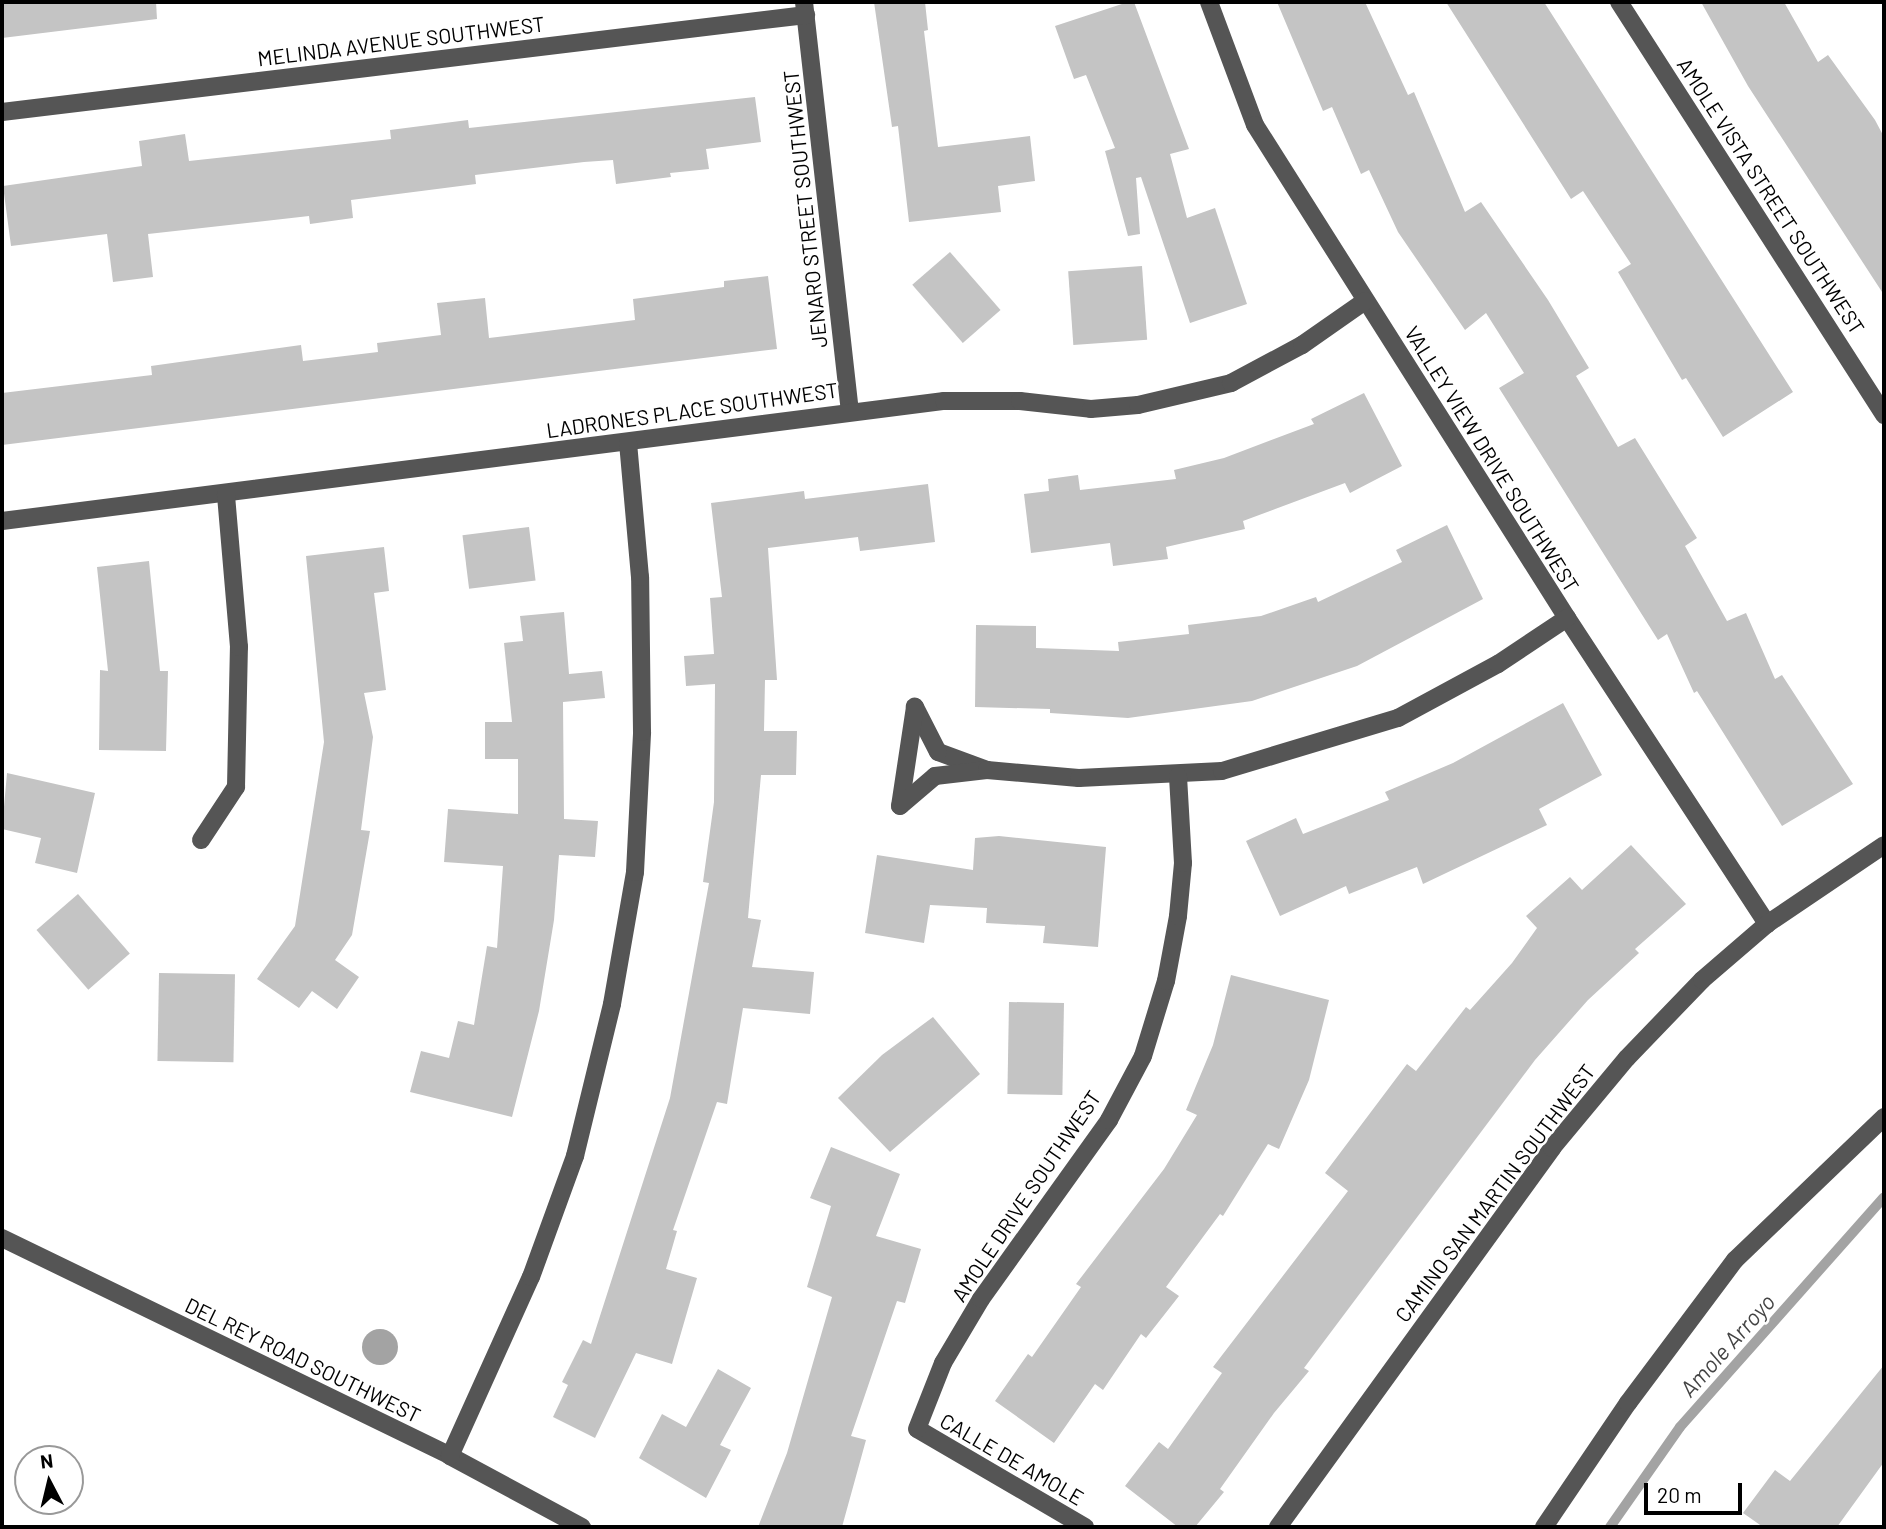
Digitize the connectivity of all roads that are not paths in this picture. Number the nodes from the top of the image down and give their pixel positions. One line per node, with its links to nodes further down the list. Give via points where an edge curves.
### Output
1 (1209, 2): 5 (street, VALLEY VIEW DRIVE SOUTHWEST, via 1255,125)
2 (1619, 2): 7 (street, AMOLE VISTA STREET SOUTHWEST)
3 (805, 8): 4 (street, MELINDA AVENUE SOUTHWEST); 6 (street, JENARO STREET SOUTHWEST)
4 (2, 112)
5 (1365, 301): 6 (street, LADRONES PLACE SOUTHWEST, via 1302,345 1231,383 1138,405 1091,409 1020,401 944,401); 11 (street, VALLEY VIEW DRIVE SOUTHWEST)
6 (850, 411): 8 (street, LADRONES PLACE SOUTHWEST)
7 (1884, 415)
8 (628, 443): 9 (street, LADRONES PLACE SOUTHWEST); 20 (street, via 640,577 642,732 635,872 612,1004 575,1156 536,1265)
9 (226, 495): 10 (street, LADRONES PLACE SOUTHWEST); 14 (street, via 239,647 236,787)
10 (2, 521)
11 (1567, 618): 13 (street, via 1498,664 1398,718 1222,771); 16 (street, VALLEY VIEW DRIVE SOUTHWEST)
12 (987, 770): 12 (street, via 938,752 915,707 900,806 935,776); 13 (street, via 1079,778)
13 (1178, 776): 19 (street, AMOLE DRIVE SOUTHWEST, via 1183,863 1178,916 1166,981 1143,1056 1109,1120 975,1310 943,1363)
14 (201, 840)
15 (1884, 845): 16 (street, CAMINO SAN MARTIN SOUTHWEST)
16 (1767, 924): 23 (street, CAMINO SAN MARTIN SOUTHWEST, via 1702,980 1627,1058 1552,1148)
17 (1884, 1117): 24 (street, via 1735,1260 1628,1403)
18 (2, 1238): 20 (street, DEL REY ROAD SOUTHWEST)
19 (916, 1429): 22 (street, CALLE DE AMOLE)
20 (450, 1457): 21 (street, DEL REY ROAD SOUTHWEST)
21 (579, 1527)
22 (1085, 1527)
23 (1278, 1527)
24 (1544, 1527)

